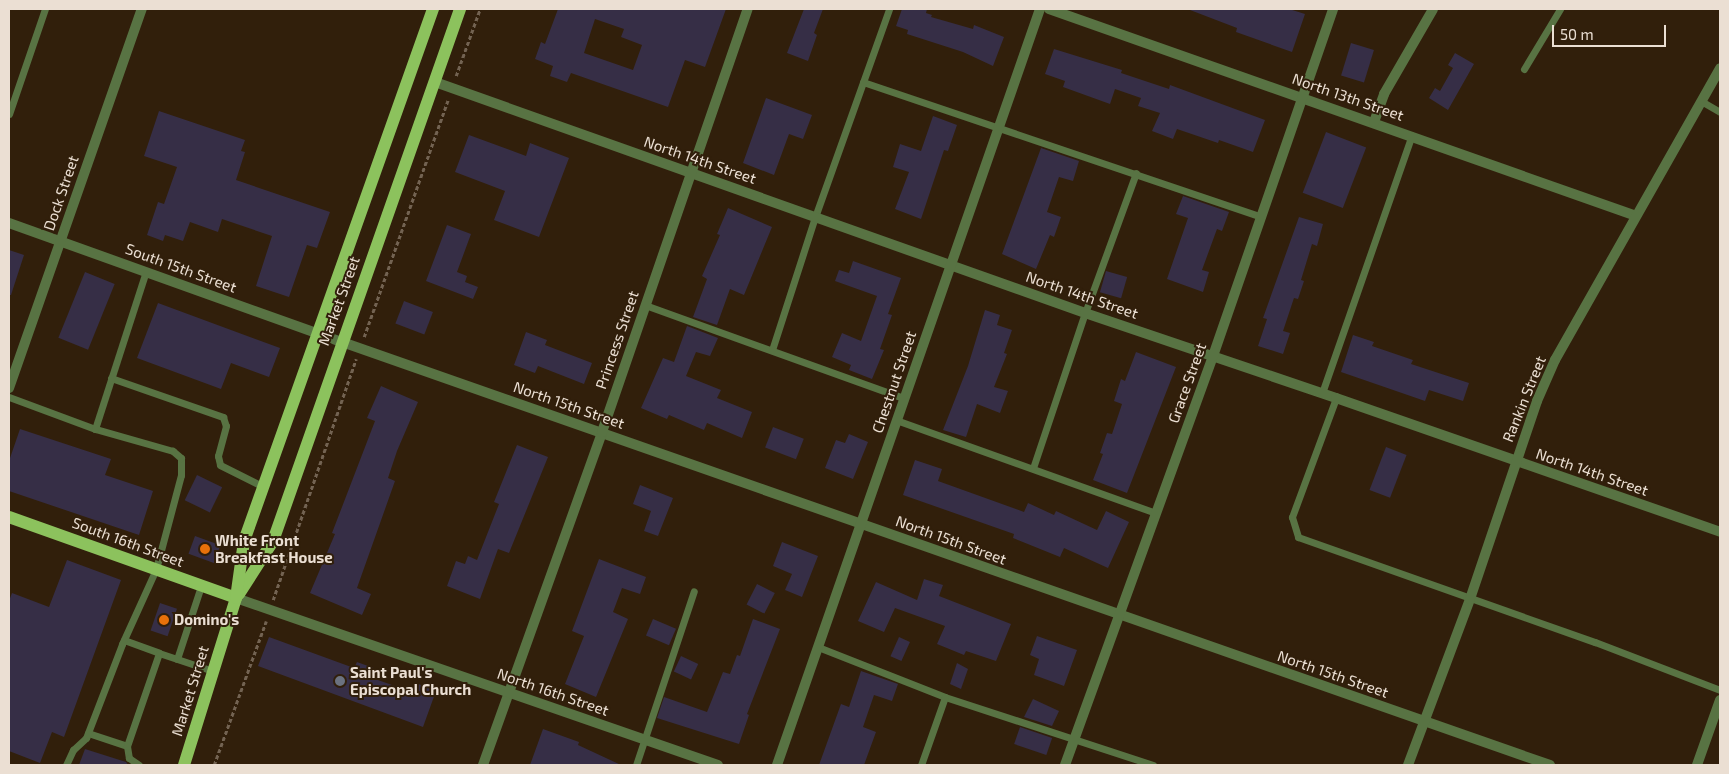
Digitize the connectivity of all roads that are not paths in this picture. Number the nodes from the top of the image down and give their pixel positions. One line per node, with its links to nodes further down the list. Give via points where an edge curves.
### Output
1 (45, 9): 19 (lane)
2 (142, 9): 29 (street, Dock Street)
3 (433, 9): 34 (main road, Market Street)
4 (460, 9): 14 (main road, Market Street)
5 (748, 9): 24 (street, Princess Street)
6 (890, 9): 15 (lane)
7 (1040, 9): 21 (street, Chestnut Street)
8 (1049, 9): 16 (street, North 13th Street)
9 (1333, 9): 16 (street, Grace Street)
10 (1433, 9): 20 (street, via 1384,94)
11 (1560, 9): 12 (lane)
12 (1524, 68)
13 (1720, 68): 17 (street, Rankin Street)
14 (435, 82): 24 (street, North 14th Street); 35 (main road, Market Street)
15 (863, 82): 21 (lane); 25 (lane)
16 (1303, 97): 20 (street, North 13th Street); 27 (street, Grace Street)
17 (1701, 101): 18 (lane); 26 (street, Rankin Street)
18 (1720, 112)
19 (9, 114)
20 (1374, 122): 22 (street, North 13th Street)
21 (998, 126): 23 (lane); 30 (street, Chestnut Street)
22 (1412, 136): 26 (street, North 13th Street); 40 (lane)
23 (1136, 173): 27 (lane); 33 (lane)
24 (691, 174): 25 (street, North 14th Street); 32 (street, Princess Street)
25 (814, 216): 30 (street, North 14th Street); 36 (lane)
26 (1636, 216): 47 (street, Rankin Street, via 1555,360)
27 (1261, 217): 37 (street, Grace Street)
28 (9, 222): 29 (street, South 15th Street)
29 (60, 241): 31 (street, South 15th Street); 39 (street, Dock Street)
30 (950, 265): 33 (street, North 14th Street); 42 (street, Chestnut Street)
31 (146, 271): 34 (street, South 15th Street); 38 (lane)
32 (645, 305): 36 (lane); 46 (street, Princess Street)
33 (1085, 313): 37 (street, North 14th Street); 48 (lane)
34 (320, 333): 35 (street, South 15th Street); 49 (main road, Market Street)
35 (342, 342): 46 (street, North 15th Street); 57 (main road, Market Street, via 273,540)
36 (772, 350): 42 (lane)
37 (1213, 356): 40 (street, North 14th Street); 50 (street, Grace Street)
38 (111, 378): 45 (lane); 49 (lane, via 223,417 226,426 218,456 220,465)
39 (9, 388)
40 (1322, 393): 43 (street, North 14th Street)
41 (9, 397): 45 (lane)
42 (904, 398): 44 (street, Chestnut Street)
43 (1336, 398): 47 (street, North 14th Street); 58 (lane, via 1292,517 1298,537)
44 (896, 420): 48 (lane); 52 (street, Chestnut Street)
45 (95, 429): 54 (lane, via 173,451 180,458 181,474)
46 (602, 432): 52 (street, North 15th Street); 66 (street, Princess Street)
47 (1515, 462): 53 (street, North 14th Street); 58 (street, Rankin Street)
48 (1033, 468): 50 (lane)
49 (264, 487): 57 (main road, Market Street, via 244,541)
50 (1156, 513): 59 (street, Grace Street)
51 (9, 517): 54 (main road, South 16th Street)
52 (861, 523): 59 (street, North 15th Street); 61 (street, Chestnut Street)
53 (1720, 532)
54 (156, 570): 55 (main road, South 16th Street); 60 (lane)
55 (201, 586): 57 (main road, South 16th Street); 63 (lane)
56 (694, 591): 71 (lane)
57 (236, 598): 64 (main road, Market Street); 66 (street, North 16th Street)
58 (1470, 599): 65 (lane); 69 (street, Rankin Street)
59 (1118, 615): 69 (street, North 15th Street); 72 (street, Grace Street)
60 (124, 640): 62 (lane); 70 (lane)
61 (818, 647): 67 (lane); 80 (street, Chestnut Street)
62 (159, 653): 63 (lane); 73 (lane)
63 (177, 659): 64 (lane)
64 (213, 671): 76 (main road, Market Street)
65 (1720, 690)
66 (508, 693): 71 (street, North 16th Street); 77 (street, Princess Street)
67 (945, 697): 72 (lane); 81 (lane)
68 (1720, 700): 86 (street)
69 (1425, 722): 84 (street, Rankin Street); 85 (street, North 15th Street)
70 (88, 733): 73 (lane); 74 (lane, via 73,750)
71 (644, 740): 78 (lane); 79 (street, North 16th Street)
72 (1074, 740): 82 (street, Grace Street); 83 (lane)
73 (127, 746): 75 (lane, via 129,758)
74 (66, 765)
75 (139, 765)
76 (184, 765)
77 (483, 765)
78 (636, 765)
79 (718, 765)
80 (777, 765)
81 (921, 765)
82 (1065, 765)
83 (1153, 765)
84 (1408, 765)
85 (1550, 765)
86 (1697, 765)

